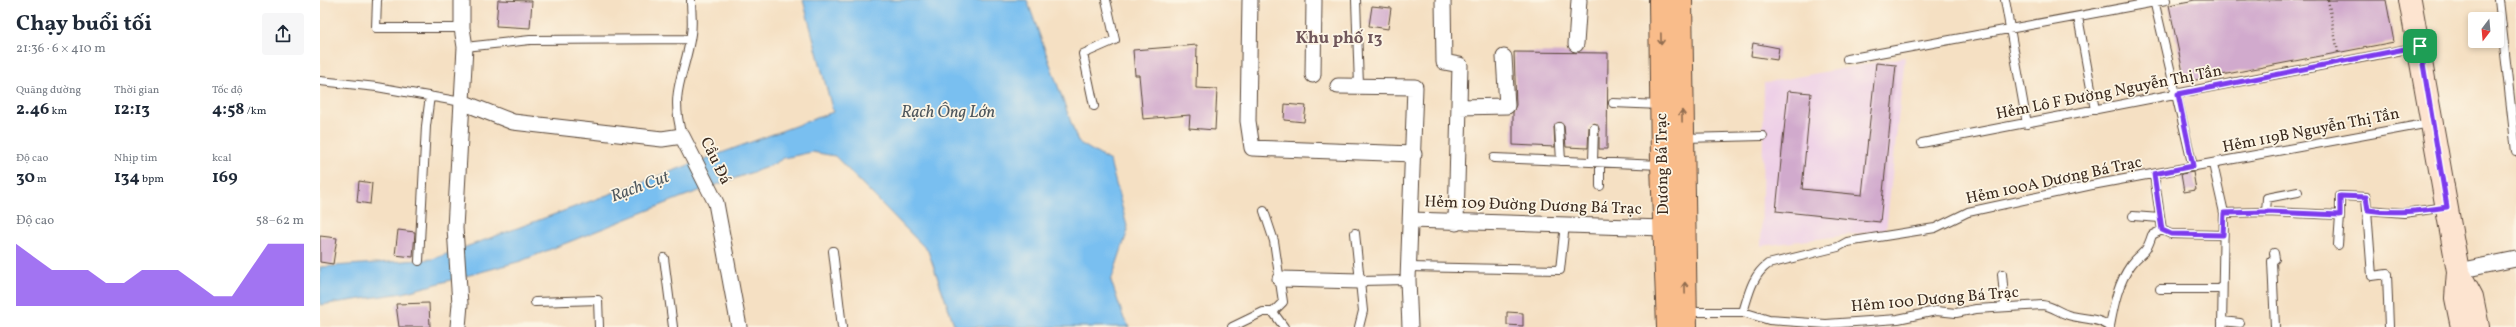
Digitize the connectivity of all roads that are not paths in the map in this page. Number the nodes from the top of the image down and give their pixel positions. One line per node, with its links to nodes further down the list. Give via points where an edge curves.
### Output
1 (377, 0): 18 (lane, via 376,28)
2 (462, 0): 18 (street)
3 (691, 0): 20 (lane)
4 (1106, 0): 35 (lane, via 1115,40 1084,54)
5 (1250, 0): 48 (street, via 1248,121 1252,148)
6 (1314, 0): 26 (street)
7 (1356, 0): 29 (lane)
8 (1443, 0): 36 (street, via 1444,62 1460,65)
9 (1579, 0): 21 (street)
10 (1660, 0): 34 (main road, Dương Bá Trạc, one-way to 34)
11 (1680, 0): 45 (main road, Dương Bá Trạc, one-way to 11)
12 (2005, 0): 19 (lane)
13 (2166, 0): 16 (lane)
14 (2410, 0): 22 (main road)
15 (2500, 0): 42 (lane)
16 (2154, 1): 17 (lane); 30 (lane)
17 (2078, 17): 19 (lane); 37 (lane)
18 (462, 28): 23 (street)
19 (2009, 30): 25 (lane); 39 (lane)
20 (690, 39): 23 (lane, via 530,40); 43 (lane, via 676,91 676,114)
21 (1576, 44)
22 (2420, 46): 30 (lane, Hẻm Lô F Đường Nguyễn Thị Tần); 38 (main road)
23 (465, 47): 32 (street)
24 (1504, 57): 36 (street, via 1507,106)
25 (1847, 59)
26 (1313, 75)
27 (320, 81): 31 (lane)
28 (1338, 86): 29 (street)
29 (1359, 86): 48 (street, via 1415,87)
30 (2178, 94): 37 (lane, Hẻm Lô F Đường Nguyễn Thị Tần); 54 (lane)
31 (430, 96): 32 (lane); 78 (lane)
32 (462, 102): 43 (street, via 513,122 662,139); 95 (street, via 455,228 460,304)
33 (1613, 103): 34 (lane)
34 (1661, 105): 53 (main road, Dương Bá Trạc)
35 (1094, 106)
36 (1459, 107): 67 (street)
37 (2095, 110): 39 (lane, Hẻm Lô F Đường Nguyễn Thị Tần)
38 (2433, 123): 52 (lane, Hẻm 119B Nguyễn Thị Tần); 58 (main road)
39 (2027, 124): 46 (lane, Hẻm Lô F Đường Nguyễn Thị Tần)
40 (1559, 127): 50 (lane)
41 (1594, 128): 51 (lane)
42 (2515, 128): 47 (lane)
43 (682, 136): 98 (street, Cầu Đá, via 716,203)
44 (1763, 136): 45 (lane)
45 (1683, 138): 90 (main road, Dương Bá Trạc, one-way to 45)
46 (1922, 144)
47 (2516, 152)
48 (1414, 154): 66 (street)
49 (1494, 158): 50 (lane)
50 (1561, 161): 51 (lane)
51 (1597, 162): 53 (lane); 56 (lane)
52 (2213, 164): 54 (lane, Hẻm 119B Nguyễn Thị Tần); 62 (lane)
53 (1662, 165): 69 (main road, Dương Bá Trạc)
54 (2193, 166): 55 (lane, Hẻm 100A Dương Bá Trạc)
55 (2154, 174): 65 (lane); 89 (lane, Hẻm 100A Dương Bá Trạc, via 1968,212 1935,228 1847,242 1838,247 1768,264 1759,271 1752,284)
56 (1600, 186)
57 (2298, 192): 61 (lane, via 2267,198)
58 (2447, 207): 59 (lane, via 2404,213); 79 (main road)
59 (2368, 210): 63 (lane, via 2366,197 2340,196); 106 (lane, via 2372,276 2387,274)
60 (1264, 211): 82 (lane, via 1274,240)
61 (2266, 212): 62 (lane); 63 (lane)
62 (2224, 213): 72 (lane)
63 (2340, 215): 73 (lane)
64 (2133, 216): 65 (lane)
65 (2160, 218): 70 (lane)
66 (1411, 220): 67 (street, Hẻm 109 Đường Dương Bá Trạc); 80 (street, Hẻm 109 Đường Dương Bá Trạc)
67 (1456, 223): 68 (street, Hẻm 109 Đường Dương Bá Trạc)
68 (1565, 224): 69 (street, Hẻm 109 Đường Dương Bá Trạc); 80 (lane, via 1560,270)
69 (1664, 228): 104 (main road, Dương Bá Trạc)
70 (2162, 230): 72 (lane, via 2171,234); 94 (lane, via 2152,235 2147,251 2132,264 2118,289)
71 (1355, 233): 83 (lane)
72 (2223, 235): 85 (lane)
73 (2338, 244)
74 (833, 251): 99 (lane)
75 (2274, 253): 105 (lane, via 2275,259 2272,260)
76 (664, 258): 97 (lane)
77 (2516, 259): 79 (street)
78 (419, 261)
79 (2458, 271): 107 (main road, via 2456,298); 108 (main road, via 2472,297)
80 (1409, 274): 83 (lane); 103 (street, Hẻm 109 Đường Dương Bá Trạc)
81 (2002, 274): 87 (lane)
82 (1280, 280): 83 (street); 88 (lane, via 1283,302)
83 (1360, 281): 102 (lane, via 1363,311)
84 (2160, 289): 85 (lane)
85 (2222, 289): 92 (lane)
86 (534, 302): 96 (lane, via 598,300)
87 (2005, 307): 93 (lane, Hẻm 100 Dương Bá Trạc, via 1956,313 1936,311 1898,319); 94 (lane, Hẻm 100 Dương Bá Trạc, via 2053,306 2065,314)
88 (1273, 312): 100 (lane, via 1263,312); 101 (lane)
89 (1744, 312): 90 (lane, Hẻm 100 Dương Bá Trạc); 93 (lane, Hẻm 100 Dương Bá Trạc)
90 (1686, 319)
91 (2240, 322): 92 (lane)
92 (2222, 324)
93 (1798, 325)
94 (2110, 326)
95 (458, 327)
96 (599, 327)
97 (673, 327)
98 (739, 327)
99 (842, 327)
100 (1232, 327)
101 (1284, 327)
102 (1359, 327)
103 (1410, 327)
104 (1668, 327)
105 (2275, 327)
106 (2389, 327)
107 (2462, 327)
108 (2478, 327)

